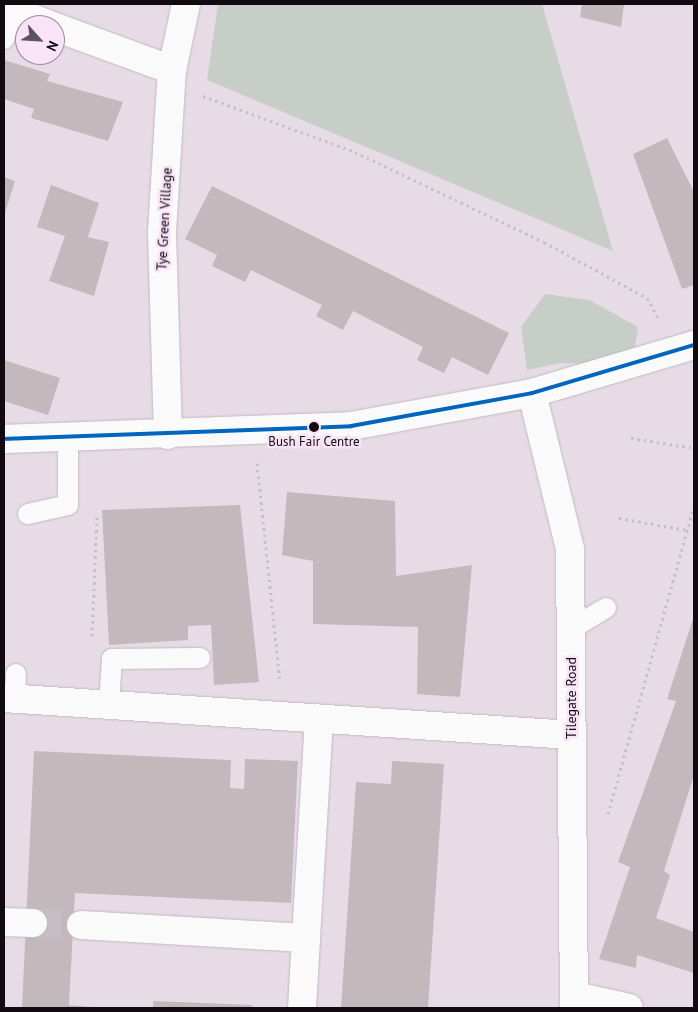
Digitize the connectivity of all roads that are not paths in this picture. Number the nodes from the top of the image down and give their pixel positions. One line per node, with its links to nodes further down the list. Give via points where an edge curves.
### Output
1 (186, 4): 6 (street, Tye Green Village)
2 (10, 7): 3 (street); 5 (lane)
3 (28, 15)
4 (65, 31): 6 (street)
5 (4, 40)
6 (172, 77): 9 (street, Tye Green Village, via 161,264)
7 (682, 349): 8 (street)
8 (532, 393): 9 (street, via 350,426); 14 (street, Tilegate Road, via 570,549)
9 (168, 435): 10 (street)
10 (68, 438): 11 (street); 12 (lane, via 68,505)
11 (4, 439)
12 (28, 514)
13 (606, 608): 14 (lane)
14 (570, 629): 19 (street, Tilegate Road)
15 (200, 658): 17 (lane, via 112,659)
16 (12, 691): 17 (street)
17 (108, 704): 18 (street)
18 (320, 718): 19 (street); 23 (street)
19 (571, 735): 24 (street, Tilegate Road)
20 (4, 922): 21 (street)
21 (33, 923)
22 (81, 925): 23 (street)
23 (306, 938): 25 (street)
24 (574, 1002): 26 (street)
25 (302, 1008)
26 (628, 1008)

